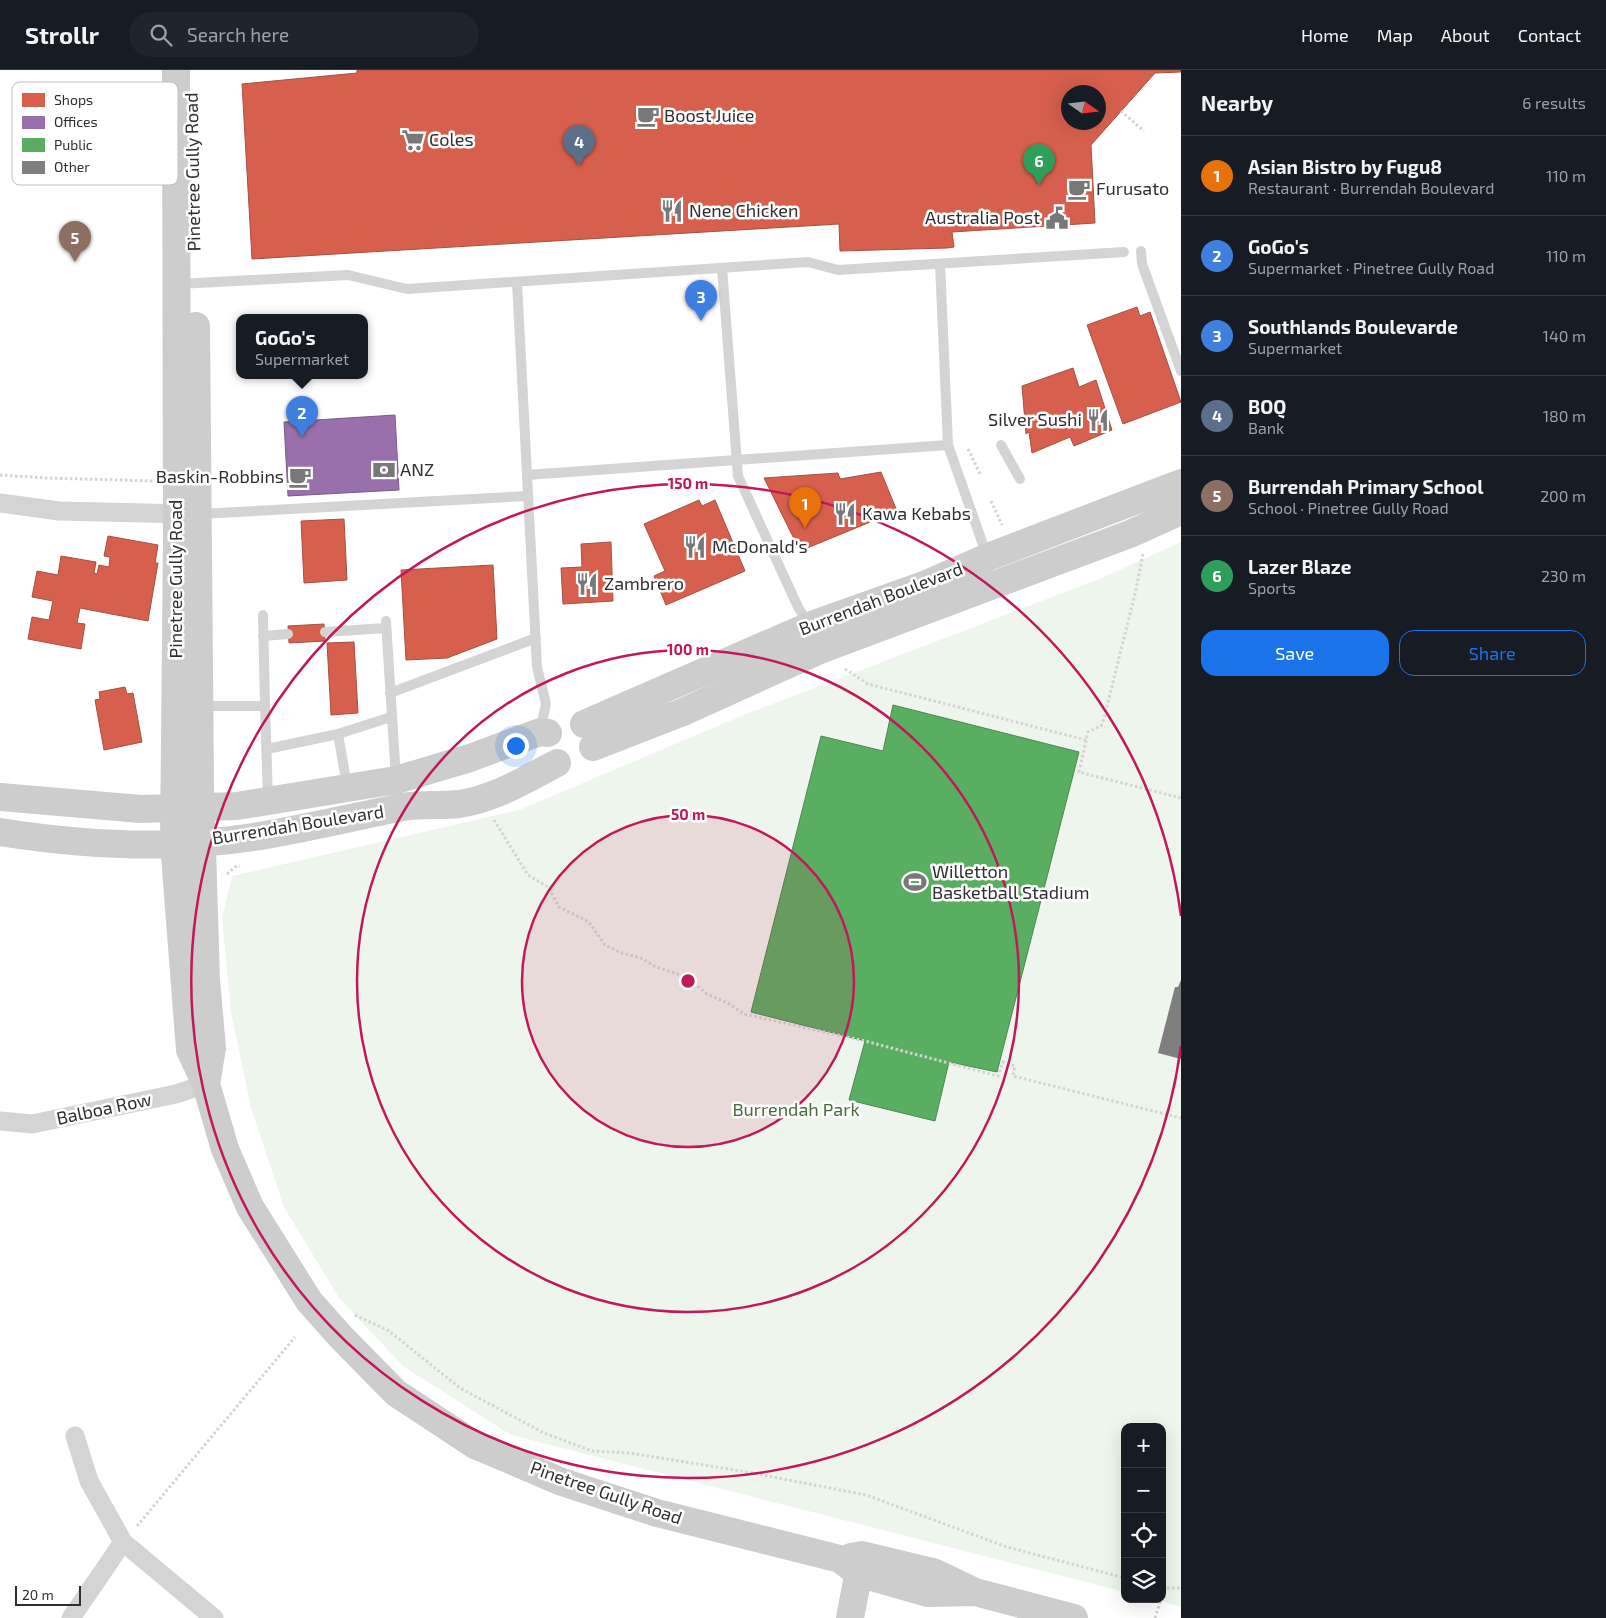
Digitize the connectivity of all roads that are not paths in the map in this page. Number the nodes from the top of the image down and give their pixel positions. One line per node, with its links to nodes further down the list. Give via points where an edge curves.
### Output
1 (192, 70): 8 (main road, Pinetree Gully Road)
2 (178, 113): 8 (main road, Pinetree Gully Road)
3 (1141, 251): 9 (lane, via 1142,264)
4 (1124, 252): 5 (lane)
5 (940, 264): 6 (lane, via 838,270 808,262); 10 (lane)
6 (722, 268): 7 (lane); 12 (lane)
7 (517, 282): 8 (lane, via 407,289 348,275); 13 (lane)
8 (186, 283): 19 (main road, Pinetree Gully Road)
9 (1181, 371)
10 (948, 445): 12 (lane); 20 (lane)
11 (1002, 445): 14 (lane)
12 (736, 460): 13 (lane); 26 (lane, via 738,476)
13 (528, 475): 16 (lane)
14 (1020, 480)
15 (1181, 483): 20 (main road, Burrendah Boulevard)
16 (528, 496): 19 (lane); 25 (lane)
17 (0, 503): 19 (street, via 59,511)
18 (1181, 511): 20 (main road, Burrendah Boulevard, via 1130,534)
19 (188, 514): 30 (main road, Pinetree Gully Road)
20 (992, 570): 26 (main road, Burrendah Boulevard, via 924,585)
21 (263, 615): 24 (lane)
22 (325, 632): 28 (lane, via 386,625)
23 (288, 634): 24 (lane)
24 (263, 636): 31 (lane)
25 (536, 638): 28 (lane); 33 (lane, via 546,704)
26 (815, 638): 27 (main road, Burrendah Boulevard); 29 (main road, Burrendah Boulevard)
27 (704, 671): 29 (main road); 35 (main road, Burrendah Boulevard)
28 (390, 693): 32 (lane)
29 (714, 699): 35 (main road, Burrendah Boulevard)
30 (187, 705): 31 (lane); 42 (main road, Pinetree Gully Road); 43 (main road, Pinetree Gully Road)
31 (265, 706): 36 (lane)
32 (391, 717): 34 (lane); 38 (lane)
33 (544, 733): 35 (main road, via 557,722 578,720); 37 (main road, via 547,750); 38 (main road, Burrendah Boulevard)
34 (338, 734): 36 (lane); 39 (lane)
35 (588, 735): 37 (main road, via 584,761 569,766)
36 (266, 749): 41 (lane)
37 (557, 763): 45 (main road, Burrendah Boulevard, via 520,783 460,804 404,807 252,837)
38 (396, 780): 39 (main road, Burrendah Boulevard)
39 (348, 789): 41 (main road, Burrendah Boulevard)
40 (0, 797): 43 (main road, Burrendah Boulevard)
41 (268, 801): 42 (main road, Burrendah Boulevard)
42 (201, 808): 43 (main road, Burrendah Boulevard); 45 (main road, Pinetree Gully Road)
43 (174, 809): 46 (main road, Pinetree Gully Road)
44 (0, 832): 46 (main road, Burrendah Boulevard, via 119,844)
45 (203, 841): 46 (main road, Burrendah Boulevard); 47 (main road, Pinetree Gully Road, via 206,980 212,1048)
46 (174, 843): 47 (main road, Pinetree Gully Road, via 190,1050)
47 (206, 1084): 48 (street, Balboa Row, via 176,1094 32,1124); 51 (main road, Pinetree Gully Road, via 225,1149 260,1224 309,1301 396,1393 475,1445 562,1482 657,1513)
48 (0, 1121)
49 (75, 1436): 50 (street, via 89,1481)
50 (123, 1542): 52 (street); 53 (street)
51 (864, 1565): 54 (main road); 55 (main road); 56 (main road, Pinetree Gully Road, via 933,1572 975,1592)
52 (70, 1618)
53 (214, 1618)
54 (850, 1618)
55 (867, 1618)
56 (1074, 1618)

